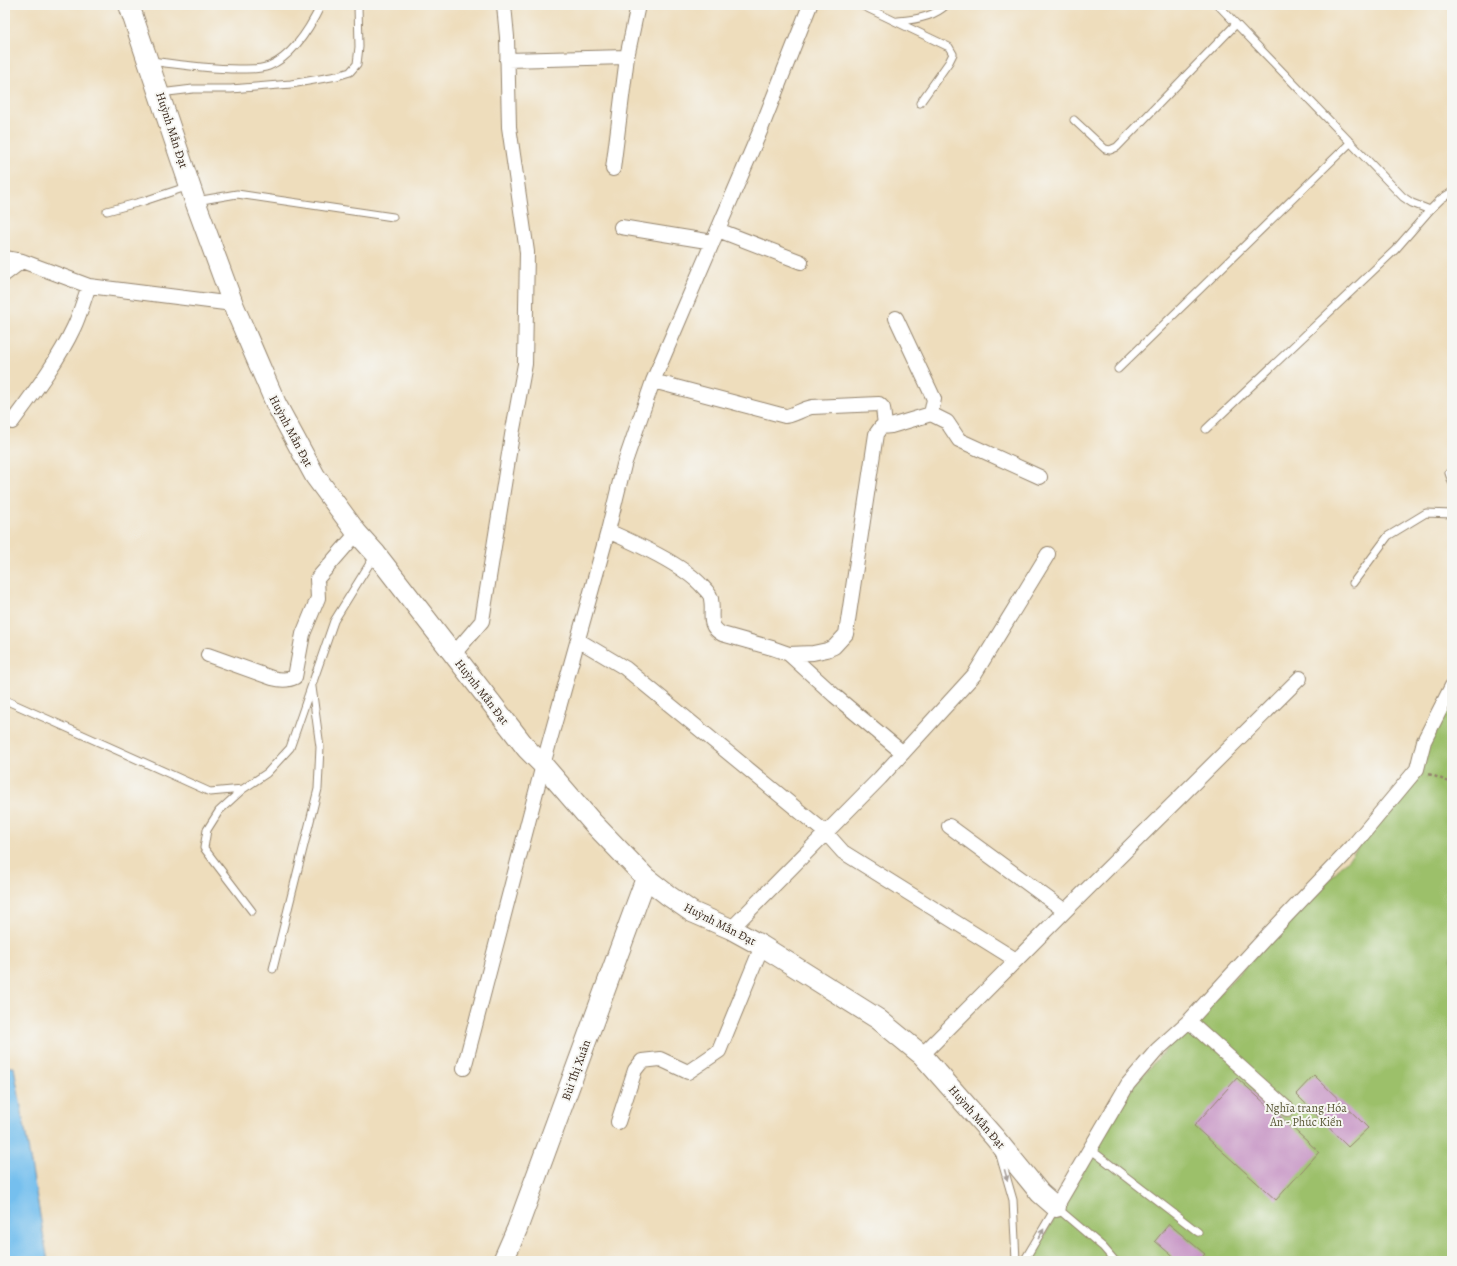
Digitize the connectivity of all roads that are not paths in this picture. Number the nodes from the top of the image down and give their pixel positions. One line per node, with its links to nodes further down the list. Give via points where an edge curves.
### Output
1 (129, 5): 13 (main road, Huỳnh Mẫn Đạt)
2 (321, 5): 13 (lane, via 313,22 289,53 268,66 252,69 215,69)
3 (358, 5): 15 (lane, via 357,64 350,72 291,84)
4 (504, 5): 14 (street)
5 (638, 5): 12 (street)
6 (810, 5): 26 (street)
7 (861, 5): 10 (lane)
8 (946, 5): 10 (lane, via 929,15)
9 (1218, 5): 11 (lane)
10 (896, 22): 16 (lane, via 949,47 953,54)
11 (1236, 24): 17 (lane, via 1117,147 1106,149); 18 (lane)
12 (627, 57): 14 (street); 19 (street)
13 (148, 60): 15 (main road, Huỳnh Mẫn Đạt)
14 (507, 60): 51 (street, via 509,127 527,252 524,364 482,621)
15 (160, 93): 21 (main road, Huỳnh Mẫn Đạt)
16 (920, 103)
17 (1074, 120)
18 (1351, 142): 22 (lane, via 1403,197); 34 (lane)
19 (613, 169)
20 (1452, 192): 22 (lane)
21 (193, 193): 23 (lane, via 144,201); 24 (lane, via 237,194); 32 (main road, Huỳnh Mẫn Đạt)
22 (1430, 210): 39 (lane, via 1395,250)
23 (107, 211)
24 (393, 217)
25 (621, 227): 26 (street)
26 (715, 236): 29 (street); 35 (street)
27 (5, 258): 28 (street)
28 (22, 261): 30 (street); 31 (street)
29 (801, 262)
30 (5, 274)
31 (89, 286): 32 (street); 37 (street, via 75,325 61,352)
32 (233, 304): 45 (main road, Huỳnh Mẫn Đạt, via 276,404 315,476)
33 (896, 318): 36 (street, via 934,399)
34 (1118, 369)
35 (654, 381): 38 (street, via 785,416 812,407 879,404 883,408); 44 (street, via 624,465)
36 (931, 414): 38 (street, via 891,426); 41 (street, via 947,422 959,440)
37 (12, 422)
38 (885, 425): 52 (street, via 876,434 846,634 834,647 827,650)
39 (1206, 429)
40 (1449, 473): 42 (lane)
41 (1040, 477)
42 (1452, 482)
43 (1452, 514): 48 (lane, via 1426,513 1388,536)
44 (608, 531): 49 (street); 52 (street, via 660,557 702,586 711,598 715,630)
45 (357, 533): 46 (main road, Huỳnh Mẫn Đạt); 50 (street, via 317,579 318,598 303,634 295,677 281,680 272,678)
46 (376, 554): 51 (main road, Huỳnh Mẫn Đạt); 54 (lane, via 334,621)
47 (1048, 554): 57 (street, via 974,675)
48 (1353, 583)
49 (578, 640): 58 (street); 61 (street, via 626,668)
50 (208, 654)
51 (453, 654): 58 (main road, Huỳnh Mẫn Đạt, via 527,749)
52 (789, 654): 57 (street)
53 (1300, 678): 64 (street)
54 (312, 685): 59 (lane, via 290,748 267,773); 68 (lane, via 320,747 318,789)
55 (1452, 686): 69 (street, via 1424,741 1417,769 1352,847)
56 (5, 700): 59 (lane, via 210,792)
57 (903, 753): 61 (street)
58 (543, 765): 62 (main road, Huỳnh Mẫn Đạt, via 593,824); 71 (street)
59 (243, 789): 63 (lane, via 220,811 207,830 204,848)
60 (949, 826): 64 (street)
61 (826, 833): 65 (street); 67 (street, via 843,852)
62 (646, 878): 65 (main road, Huỳnh Mẫn Đạt, via 692,912); 78 (main road, Bùi Thị Xuân)
63 (252, 911)
64 (1065, 911): 67 (street)
65 (731, 929): 66 (main road, Huỳnh Mẫn Đạt)
66 (762, 946): 70 (main road, Huỳnh Mẫn Đạt, via 878,1019); 73 (street, via 719,1051 688,1072 660,1059 642,1061 635,1070)
67 (1016, 960): 70 (street)
68 (273, 969)
69 (1189, 1021): 72 (street); 75 (street, via 1157,1050 1128,1084)
70 (922, 1055): 74 (main road, Huỳnh Mẫn Đạt)
71 (464, 1068)
72 (1287, 1109)
73 (618, 1122)
74 (995, 1138): 76 (main road, Huỳnh Mẫn Đạt, via 1040,1193); 79 (lane, one-way to 79, via 1014,1200)
75 (1090, 1149): 76 (street); 77 (lane)
76 (1056, 1207): 80 (lane, one-way to 76); 81 (lane)
77 (1198, 1232)
78 (503, 1261)
79 (1016, 1261)
80 (1024, 1261)
81 (1116, 1261)

